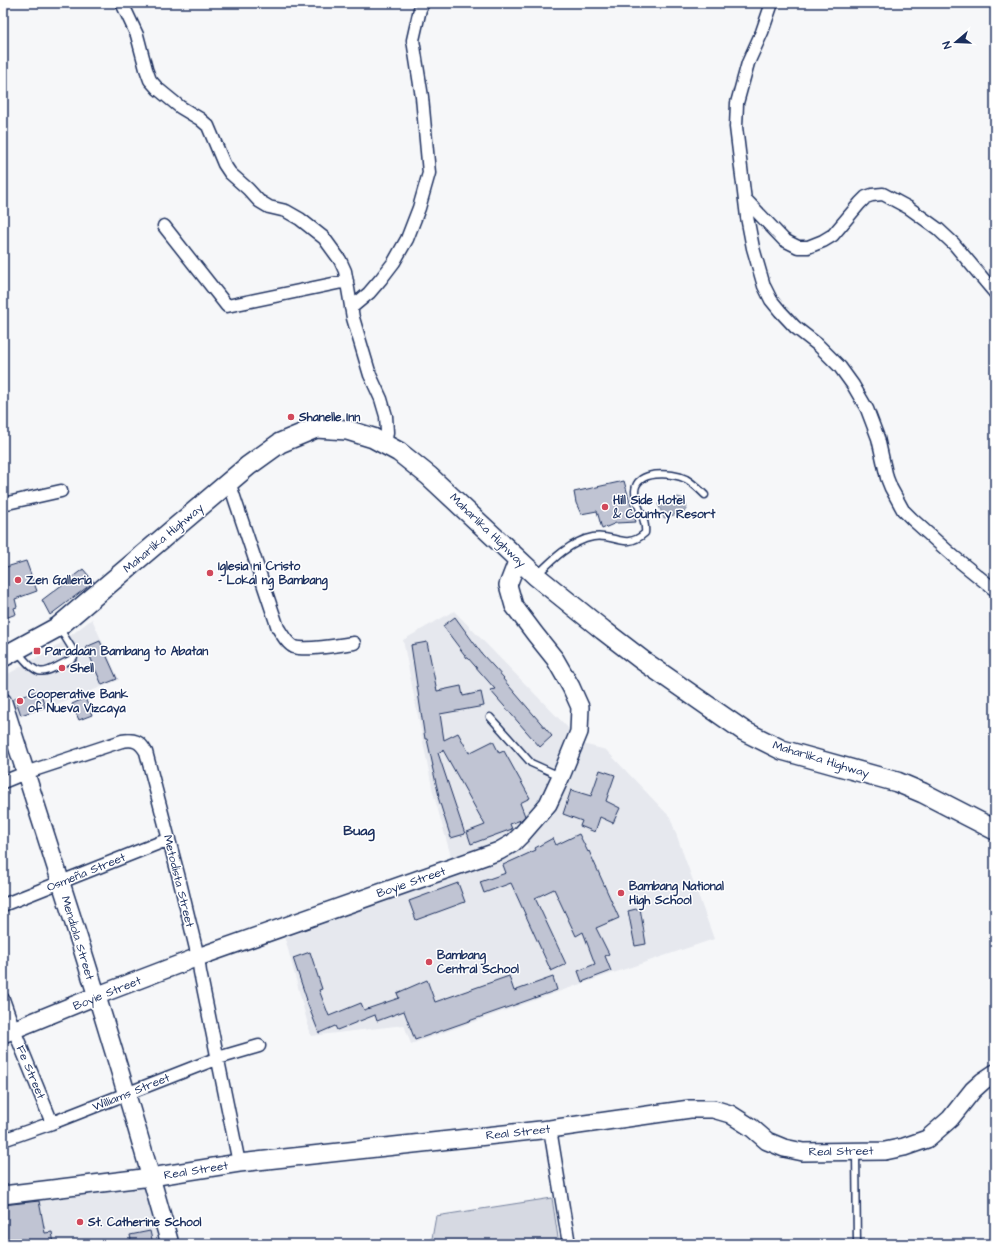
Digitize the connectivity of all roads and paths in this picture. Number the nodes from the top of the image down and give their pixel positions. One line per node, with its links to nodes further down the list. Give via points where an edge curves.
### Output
1 (122, 3): 6 (street, via 137,35 150,80 170,99 208,126 230,173 259,201 269,207 286,211 324,238 340,260)
2 (423, 3): 8 (street, via 412,40 428,151 429,173 426,186 408,239 394,262 369,293)
3 (772, 3): 4 (street, via 748,63 738,103 736,127)
4 (746, 200): 7 (street, via 784,240 798,247 808,247 833,235 866,197 883,194 909,208 938,229); 16 (street, via 753,248 764,286 771,300 795,327 840,367 853,385 876,431 891,488 903,510)
5 (164, 226): 6 (street, via 227,306)
6 (346, 281): 8 (street)
7 (995, 293)
8 (351, 308): 9 (street, via 370,375 386,416)
9 (385, 445): 10 (main road, Maharlika Highway, via 373,438 347,430 316,428 280,443); 14 (main road, Maharlika Highway, via 399,452 429,476)
10 (229, 482): 17 (main road, Maharlika Highway); 18 (street, via 278,628 285,638 293,646 304,649)
11 (61, 491): 13 (street)
12 (705, 495): 15 (lane, via 696,486 674,475 662,474 644,478 636,485 635,492 646,527 645,533 624,542 592,537 571,547)
13 (3, 504)
14 (518, 559): 15 (main road, Maharlika Highway); 23 (street, Boyie Street, via 508,585 514,606 556,659 580,707 579,732)
15 (536, 576): 25 (main road, Maharlika Highway, via 642,660 765,742 782,750 896,782)
16 (995, 590)
17 (58, 627): 19 (main road, Maharlika Highway); 19 (lane, via 73,650 72,659 44,672 38,672)
18 (354, 643)
19 (10, 654)
20 (3, 702): 22 (street, Mendiola Street)
21 (490, 718): 23 (lane, via 531,763)
22 (25, 773): 24 (street, Metodista Street); 26 (street, Metodista Street, via 122,741 138,742 146,752); 27 (street, Mendiola Street)
23 (561, 776): 29 (street, Boyie Street, via 548,804 534,822 513,843 499,851)
24 (3, 782)
25 (995, 830)
26 (169, 839): 27 (street, Osmeña Street); 29 (street, Metodista Street)
27 (61, 882): 28 (street, Osmeña Street); 30 (street, Mendiola Street)
28 (3, 905)
29 (198, 957): 30 (street, Boyie Street); 34 (street, Metodista Street)
30 (96, 996): 32 (street, Boyie Street); 36 (street, Mendiola Street)
31 (3, 999): 32 (street, Fe Street)
32 (8, 1032): 37 (street, Fe Street)
33 (259, 1046): 34 (street, Williams Street)
34 (218, 1058): 36 (street, Williams Street); 41 (street, Metodista Street)
35 (995, 1073): 40 (street, Real Street, via 973,1090 950,1119 927,1139 885,1151)
36 (127, 1093): 37 (street, Williams Street); 42 (street, Mendiola Street)
37 (52, 1123): 39 (street, Williams Street)
38 (550, 1129): 40 (street, Real Street, via 690,1109 713,1109 730,1114 767,1141 784,1148 803,1152); 41 (street, Real Street); 45 (street)
39 (3, 1140)
40 (856, 1151): 46 (lane)
41 (239, 1163): 42 (street, Real Street)
42 (151, 1177): 43 (street, Real Street); 44 (street, Mendiola Street)
43 (3, 1195)
44 (170, 1244)
45 (569, 1244)
46 (857, 1244)

